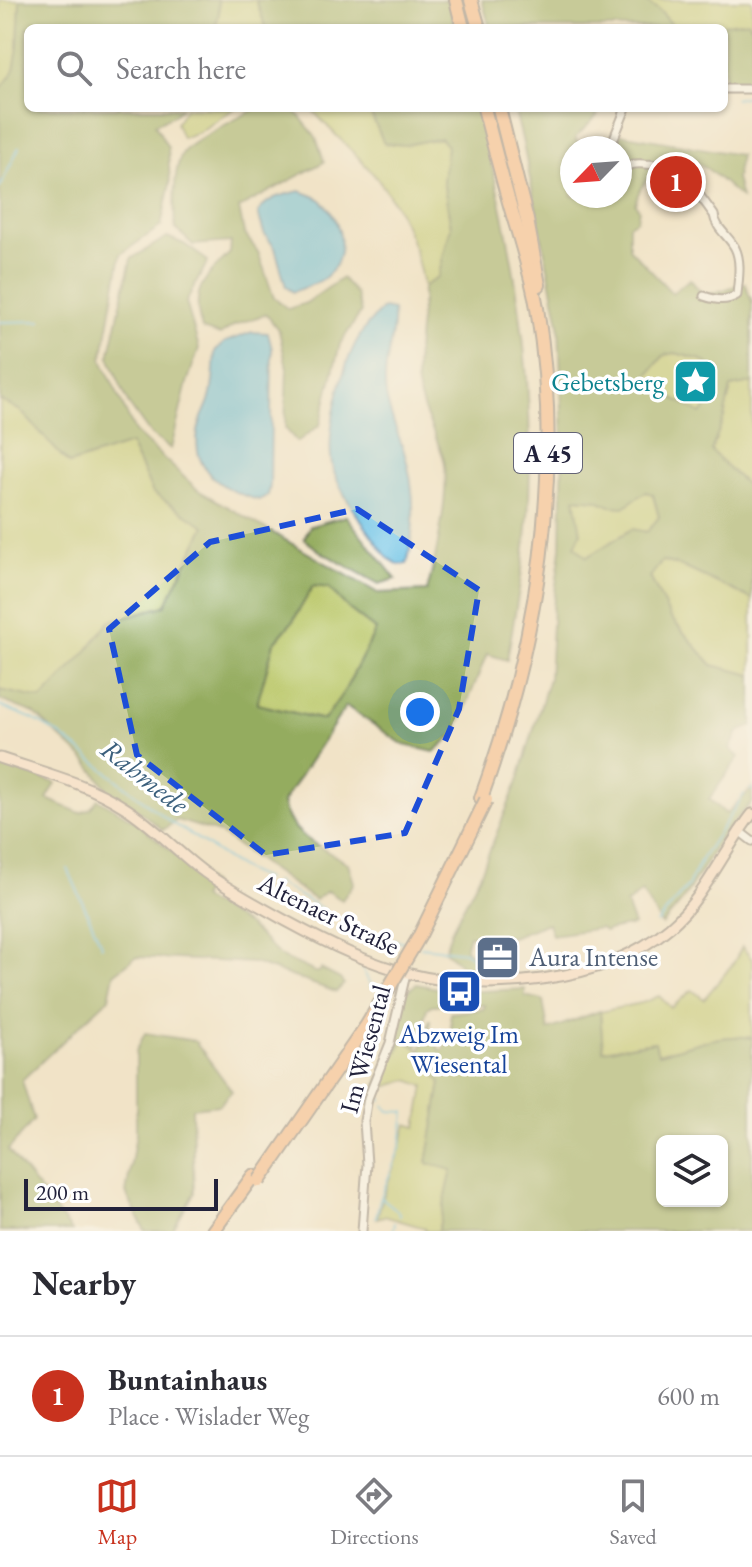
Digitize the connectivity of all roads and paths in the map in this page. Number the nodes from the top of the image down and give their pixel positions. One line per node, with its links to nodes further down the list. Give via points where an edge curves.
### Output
1 (456, 0): 3 (highway)
2 (471, 0): 4 (highway)
3 (462, 24)
4 (478, 24)
5 (728, 89): 6 (street)
6 (752, 89)
7 (485, 112): 14 (highway, A 45, via 537,306 548,439 542,543 529,635)
8 (500, 112): 14 (highway, A 45, via 539,279 552,464 534,636)
9 (624, 112): 10 (street)
10 (615, 136)
11 (632, 165): 12 (street, via 659,164 682,173 735,248 737,295 713,300)
12 (704, 296)
13 (0, 758): 18 (main road, Altenaer Straße, via 124,806 242,897 356,957)
14 (484, 799): 19 (highway, A 45, bridge, via 419,937 367,1025)
15 (752, 814): 16 (main road, Altenaer Straße)
16 (739, 831): 17 (street); 18 (main road, Altenaer Straße, via 692,904 637,950 577,972 509,983 459,983)
17 (752, 841)
18 (406, 974): 22 (street, Im Wiesental, via 364,1121)
19 (256, 1178): 20 (highway, A 45); 21 (highway, A 45)
20 (213, 1231)
21 (221, 1231)
22 (362, 1231)

